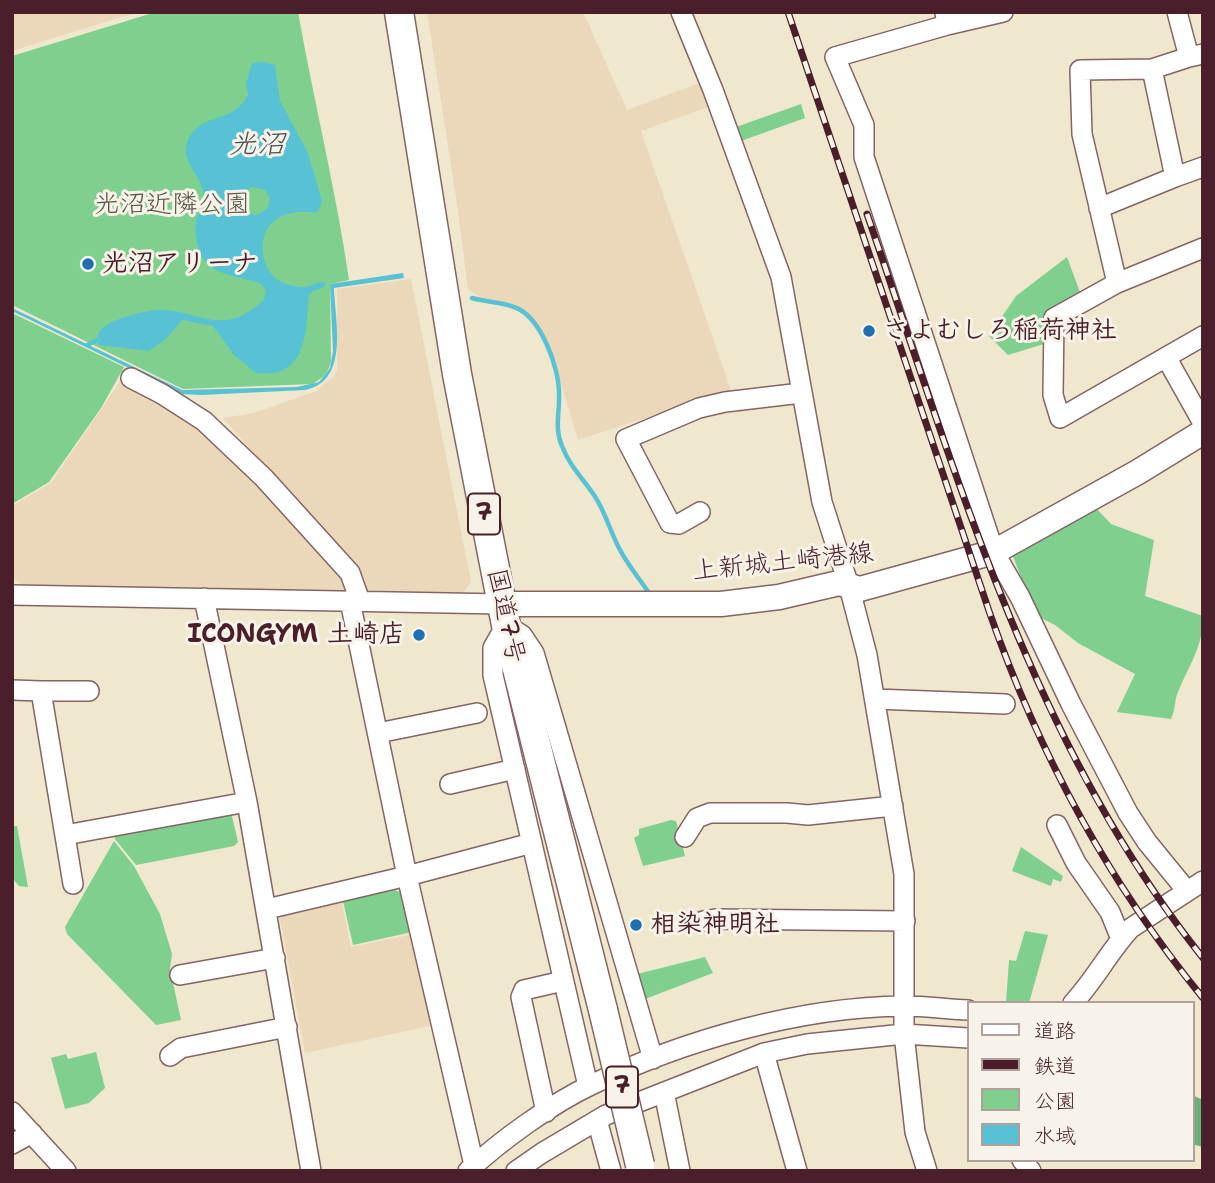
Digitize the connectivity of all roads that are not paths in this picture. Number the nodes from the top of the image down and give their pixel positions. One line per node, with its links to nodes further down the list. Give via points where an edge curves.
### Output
1 (399, 12): 25 (highway, 国道7号 / 7, via 455,365)
2 (681, 12): 16 (street, via 780,277)
3 (1003, 12): 5 (street)
4 (1177, 12): 6 (street)
5 (946, 19): 20 (street, via 835,57 864,125 864,157)
6 (1196, 55): 7 (street)
7 (1152, 69): 9 (street); 10 (street, via 1080,71 1082,134)
8 (1203, 167): 9 (street)
9 (1175, 177): 10 (street)
10 (1099, 208): 12 (street)
11 (1203, 248): 12 (street)
12 (1117, 283): 14 (street, via 1054,318 1053,395 1060,418)
13 (1203, 336): 14 (street)
14 (1166, 357): 17 (street)
15 (131, 378): 24 (street, via 204,421 264,478 350,573)
16 (801, 393): 19 (street, via 699,408 626,439 670,523 679,524); 21 (street, via 822,502)
17 (1203, 423)
18 (1203, 432): 20 (main road, 上新城土崎港線)
19 (700, 512)
20 (994, 552): 21 (main road, 上新城土崎港線, via 860,589); 43 (street, via 1128,813 1147,842)
21 (849, 586): 25 (main road, 上新城土崎港線, via 839,583 720,604); 29 (street)
22 (12, 595): 23 (street)
23 (204, 598): 24 (street); 35 (street)
24 (355, 601): 25 (street); 32 (street)
25 (504, 614): 33 (street, via 493,648 493,675); 59 (street, via 534,653); 68 (highway, 国道7号 / 7, bridge)
26 (12, 690): 27 (street)
27 (41, 691): 28 (street); 38 (street)
28 (89, 691)
29 (875, 699): 30 (street); 36 (street)
30 (1005, 704)
31 (477, 713): 32 (street)
32 (378, 733): 41 (street)
33 (515, 769): 34 (street); 40 (street)
34 (450, 784)
35 (247, 802): 38 (street); 44 (street)
36 (893, 806): 39 (street, via 808,815 710,813 697,818); 46 (street, via 904,874)
37 (1057, 824): 47 (street, via 1076,863 1111,912)
38 (65, 835): 42 (street)
39 (685, 837)
40 (532, 842): 41 (street); 50 (street)
41 (407, 876): 44 (street); 67 (street)
42 (73, 884)
43 (1195, 886): 47 (street)
44 (267, 909): 48 (street)
45 (703, 921): 46 (street)
46 (905, 921): 52 (street)
47 (1121, 939): 51 (street)
48 (275, 958): 49 (street); 54 (street)
49 (180, 975)
50 (563, 981): 60 (street); 63 (street, via 524,990 521,997)
51 (1075, 1001)
52 (904, 1006): 53 (street); 55 (street); 59 (street, via 754,1026)
53 (967, 1010)
54 (287, 1027): 58 (street, via 181,1048); 70 (street)
55 (904, 1034): 56 (street); 57 (street); 75 (street, via 915,1132)
56 (967, 1038)
57 (764, 1053): 61 (street); 74 (street)
58 (170, 1056)
59 (653, 1059): 60 (street)
60 (588, 1086): 63 (street)
61 (664, 1091): 64 (street); 73 (street)
62 (12, 1112): 65 (street)
63 (546, 1112): 67 (street)
64 (597, 1120): 71 (street); 72 (street)
65 (32, 1133): 66 (street); 69 (street)
66 (12, 1144)
67 (471, 1168)
68 (641, 1168)
69 (65, 1171)
70 (311, 1171)
71 (516, 1171)
72 (611, 1171)
73 (680, 1171)
74 (797, 1171)
75 (927, 1171)

